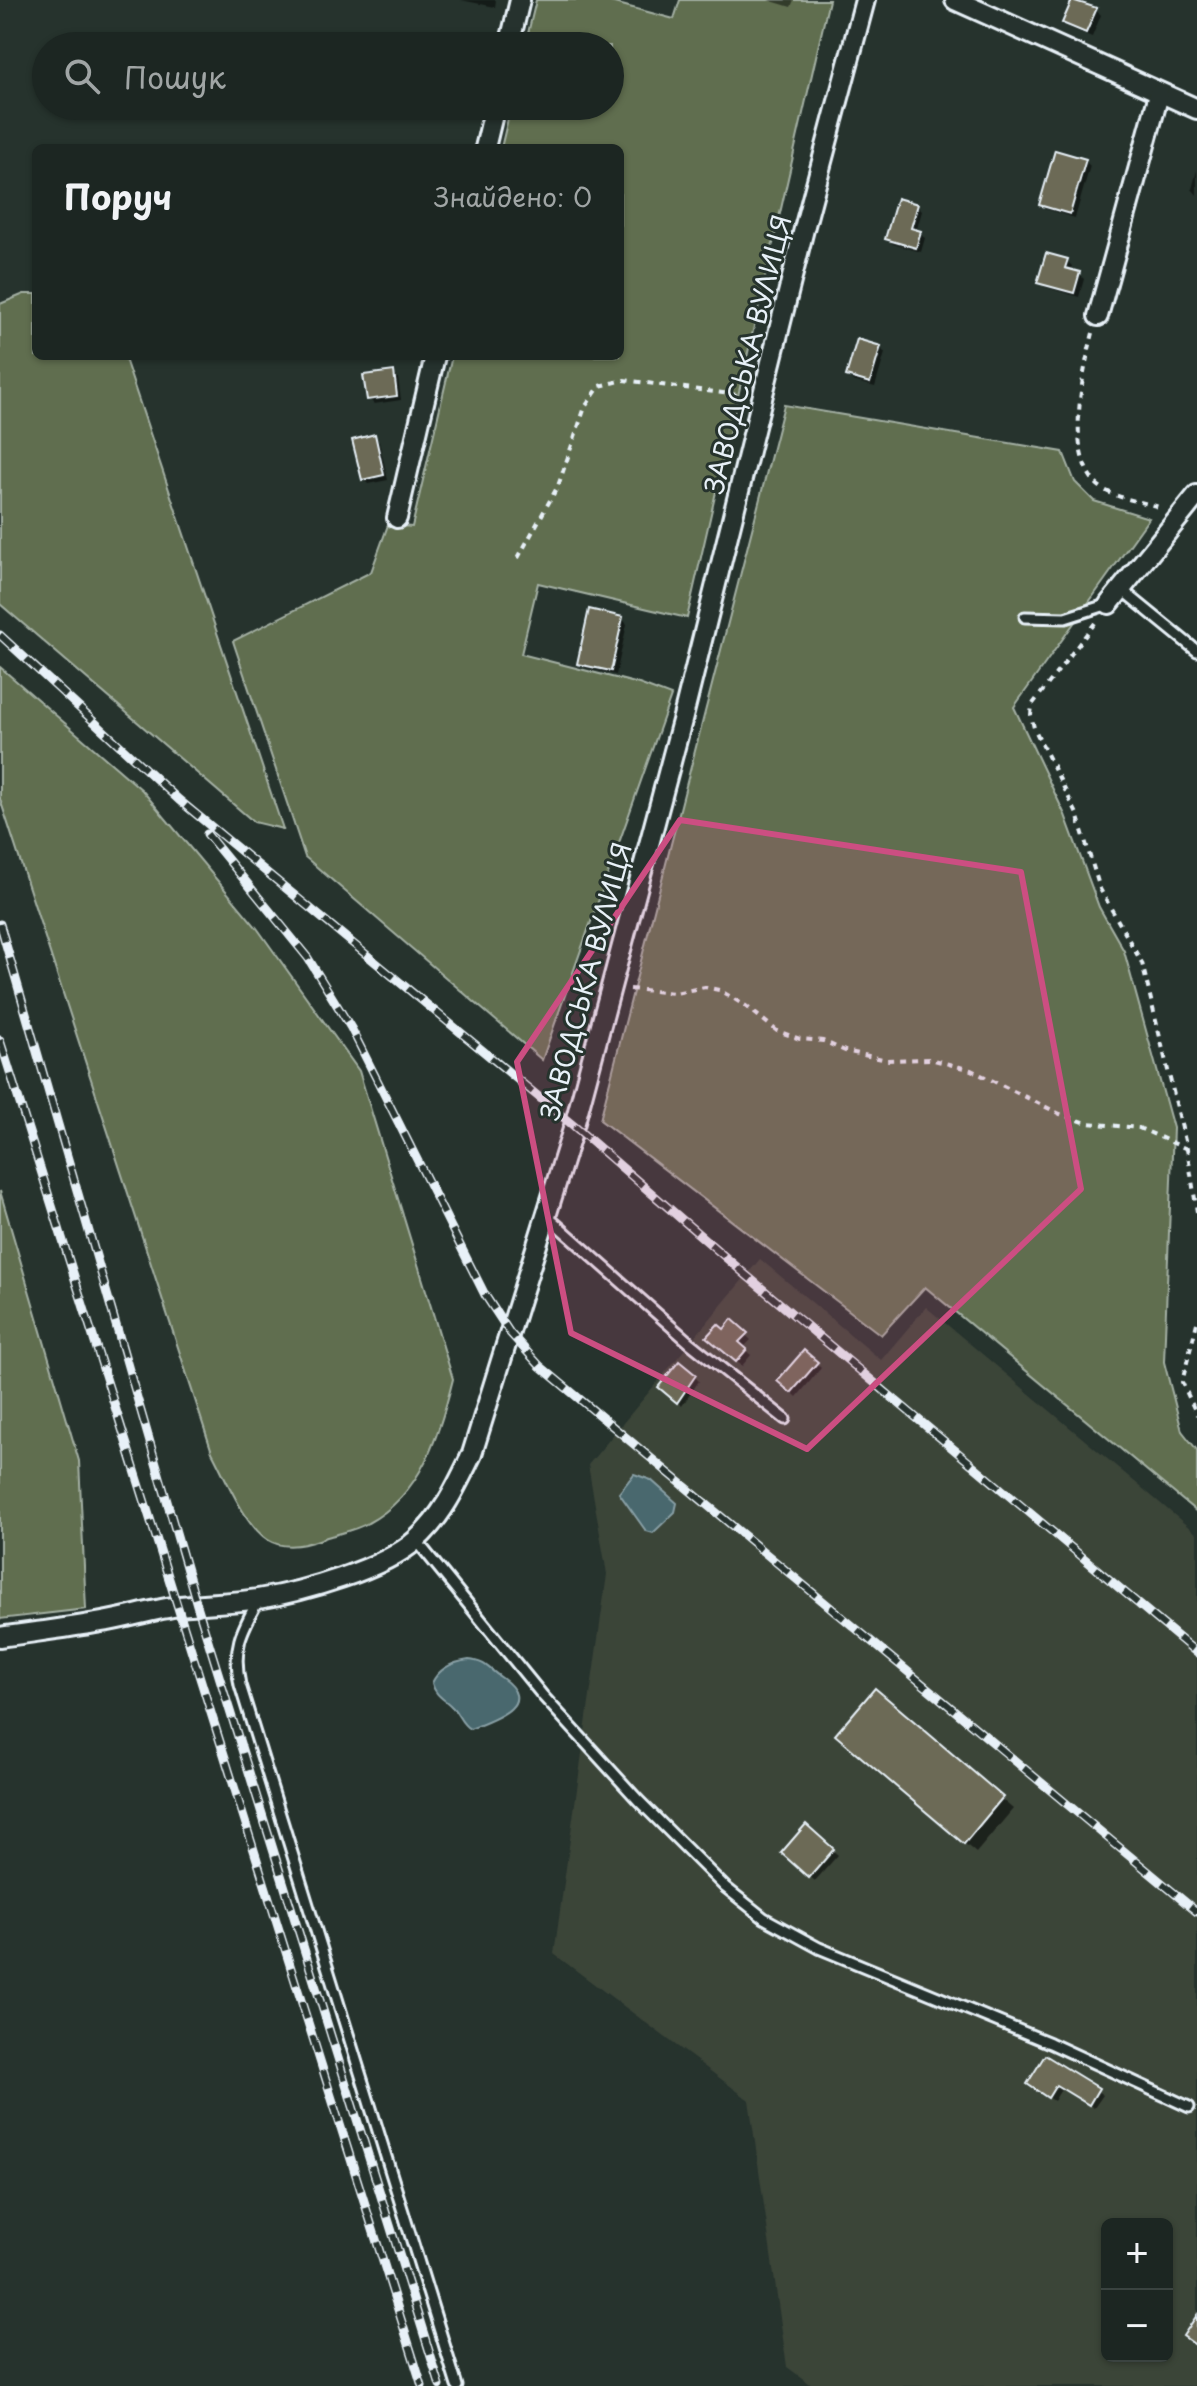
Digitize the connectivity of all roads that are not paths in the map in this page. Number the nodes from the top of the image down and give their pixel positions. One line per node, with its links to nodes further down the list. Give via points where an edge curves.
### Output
1 (520, 0): 4 (street)
2 (865, 0): 16 (street, ЗАВОДСЬКА ВУЛИЦЯ, via 683,717)
3 (955, 0): 5 (street)
4 (512, 32)
5 (1159, 94): 6 (street); 9 (street)
6 (1197, 109)
7 (492, 120): 8 (street)
8 (486, 144)
9 (1098, 316)
10 (434, 360): 12 (street)
11 (1197, 495): 13 (street)
12 (397, 518)
13 (1115, 597): 14 (lane, via 1065,618); 15 (lane)
14 (1025, 617)
15 (1197, 651)
16 (546, 1215): 17 (lane); 18 (street, ЗАВОДСЬКА ВУЛИЦЯ, via 472,1454 441,1512)
17 (785, 1419)
18 (416, 1540): 19 (street, ЗАВОДСЬКА ВУЛИЦЯ, via 367,1568); 21 (lane, via 543,1696 638,1800 725,1887 764,1918 819,1948)
19 (259, 1599): 20 (street, ЗАВОДСЬКА ВУЛИЦЯ, via 179,1606); 22 (lane, via 241,1631 236,1665 240,1685)
20 (0, 1637)
21 (1189, 2107)
22 (457, 2386)

